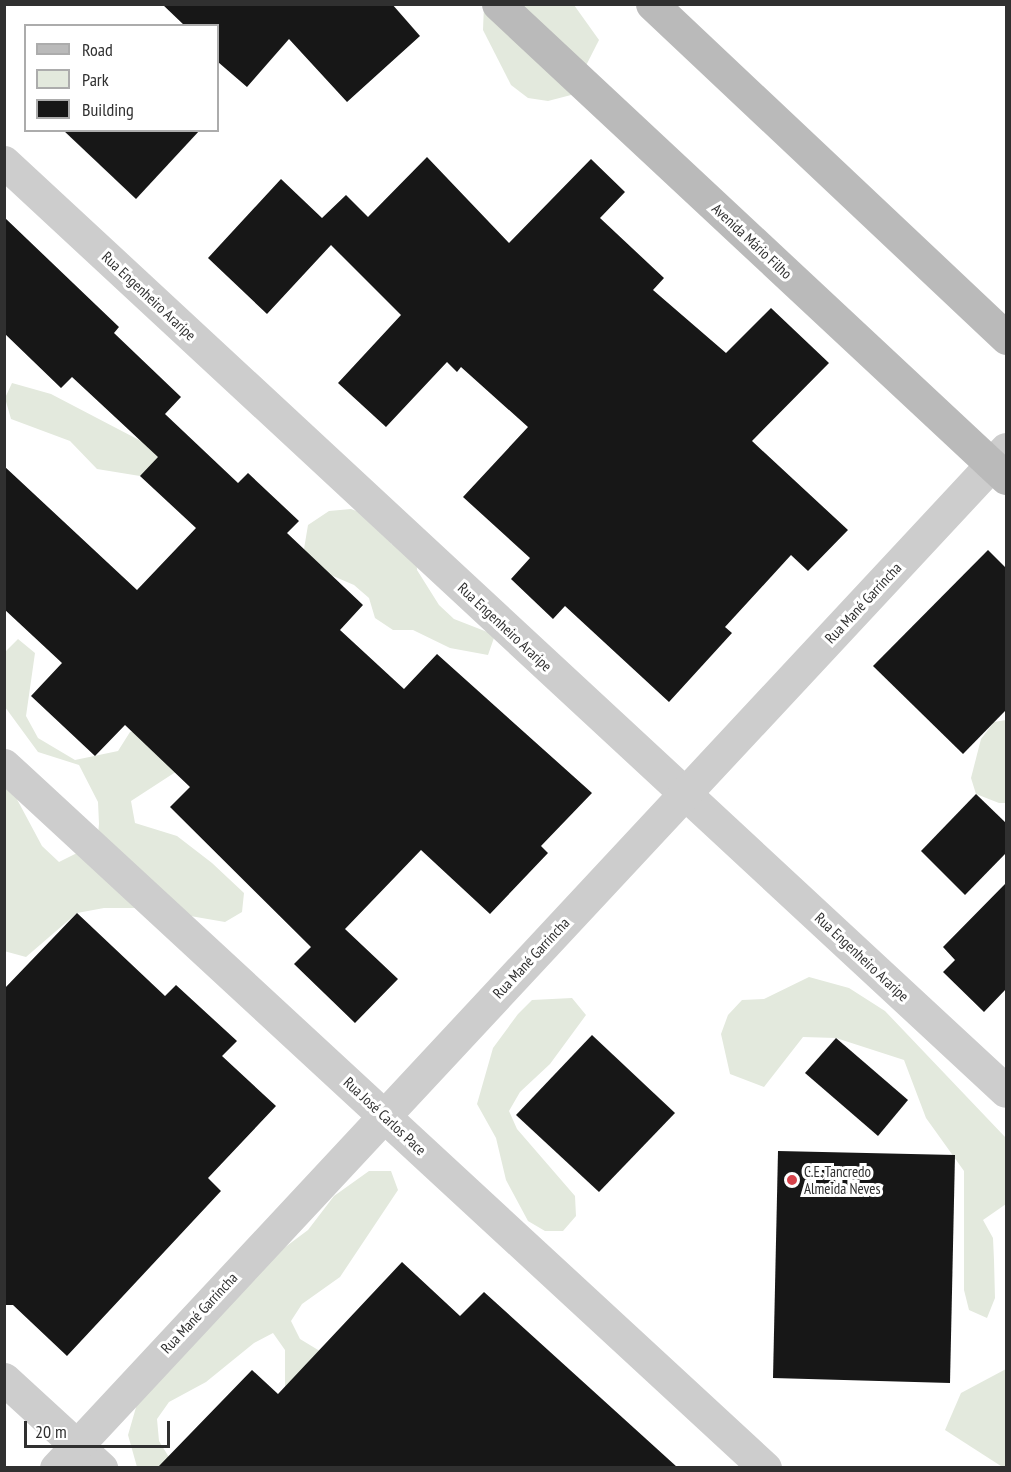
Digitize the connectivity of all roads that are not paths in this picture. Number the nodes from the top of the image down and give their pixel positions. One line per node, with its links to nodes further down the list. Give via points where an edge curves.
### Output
1 (498, 4): 5 (main road, Avenida Mário Filho)
2 (652, 4): 4 (main road)
3 (4, 162): 7 (street, Rua Engenheiro Araripe)
4 (1006, 338)
5 (1002, 464): 7 (street, Rua Mané Garrincha)
6 (4, 765): 9 (street, Rua José Carlos Pace)
7 (685, 793): 8 (street, Rua Engenheiro Araripe); 9 (street, Rua Mané Garrincha)
8 (1006, 1091)
9 (384, 1116): 11 (street, Rua Mané Garrincha); 13 (street, Rua José Carlos Pace)
10 (4, 1379): 11 (street)
11 (66, 1456): 12 (street)
12 (101, 1467)
13 (765, 1467)

